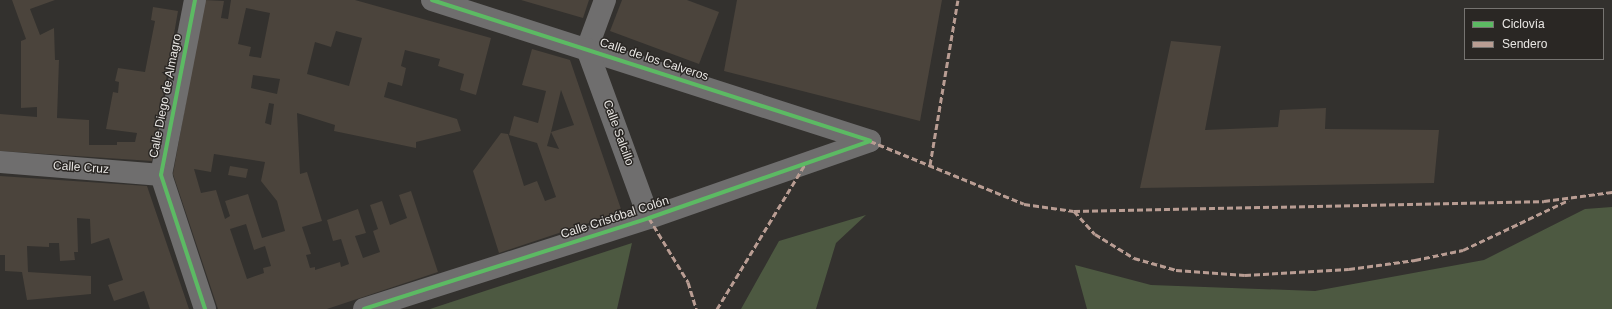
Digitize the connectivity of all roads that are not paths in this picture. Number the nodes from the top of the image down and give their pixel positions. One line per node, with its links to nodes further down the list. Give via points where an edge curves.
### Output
1 (195, 0): 7 (street, Calle Diego de Almagro)
2 (432, 0): 4 (street, Calle de los Calveros)
3 (606, 0): 4 (street)
4 (587, 49): 5 (street, Calle de los Calveros); 8 (street, Calle Salcillo)
5 (870, 141): 8 (street, Calle Cristóbal Colón)
6 (0, 162): 7 (street, Calle Cruz)
7 (161, 175): 9 (street, Calle Diego de Almagro)
8 (650, 218): 10 (street, Calle Cristóbal Colón)
9 (205, 309)
10 (364, 309)

